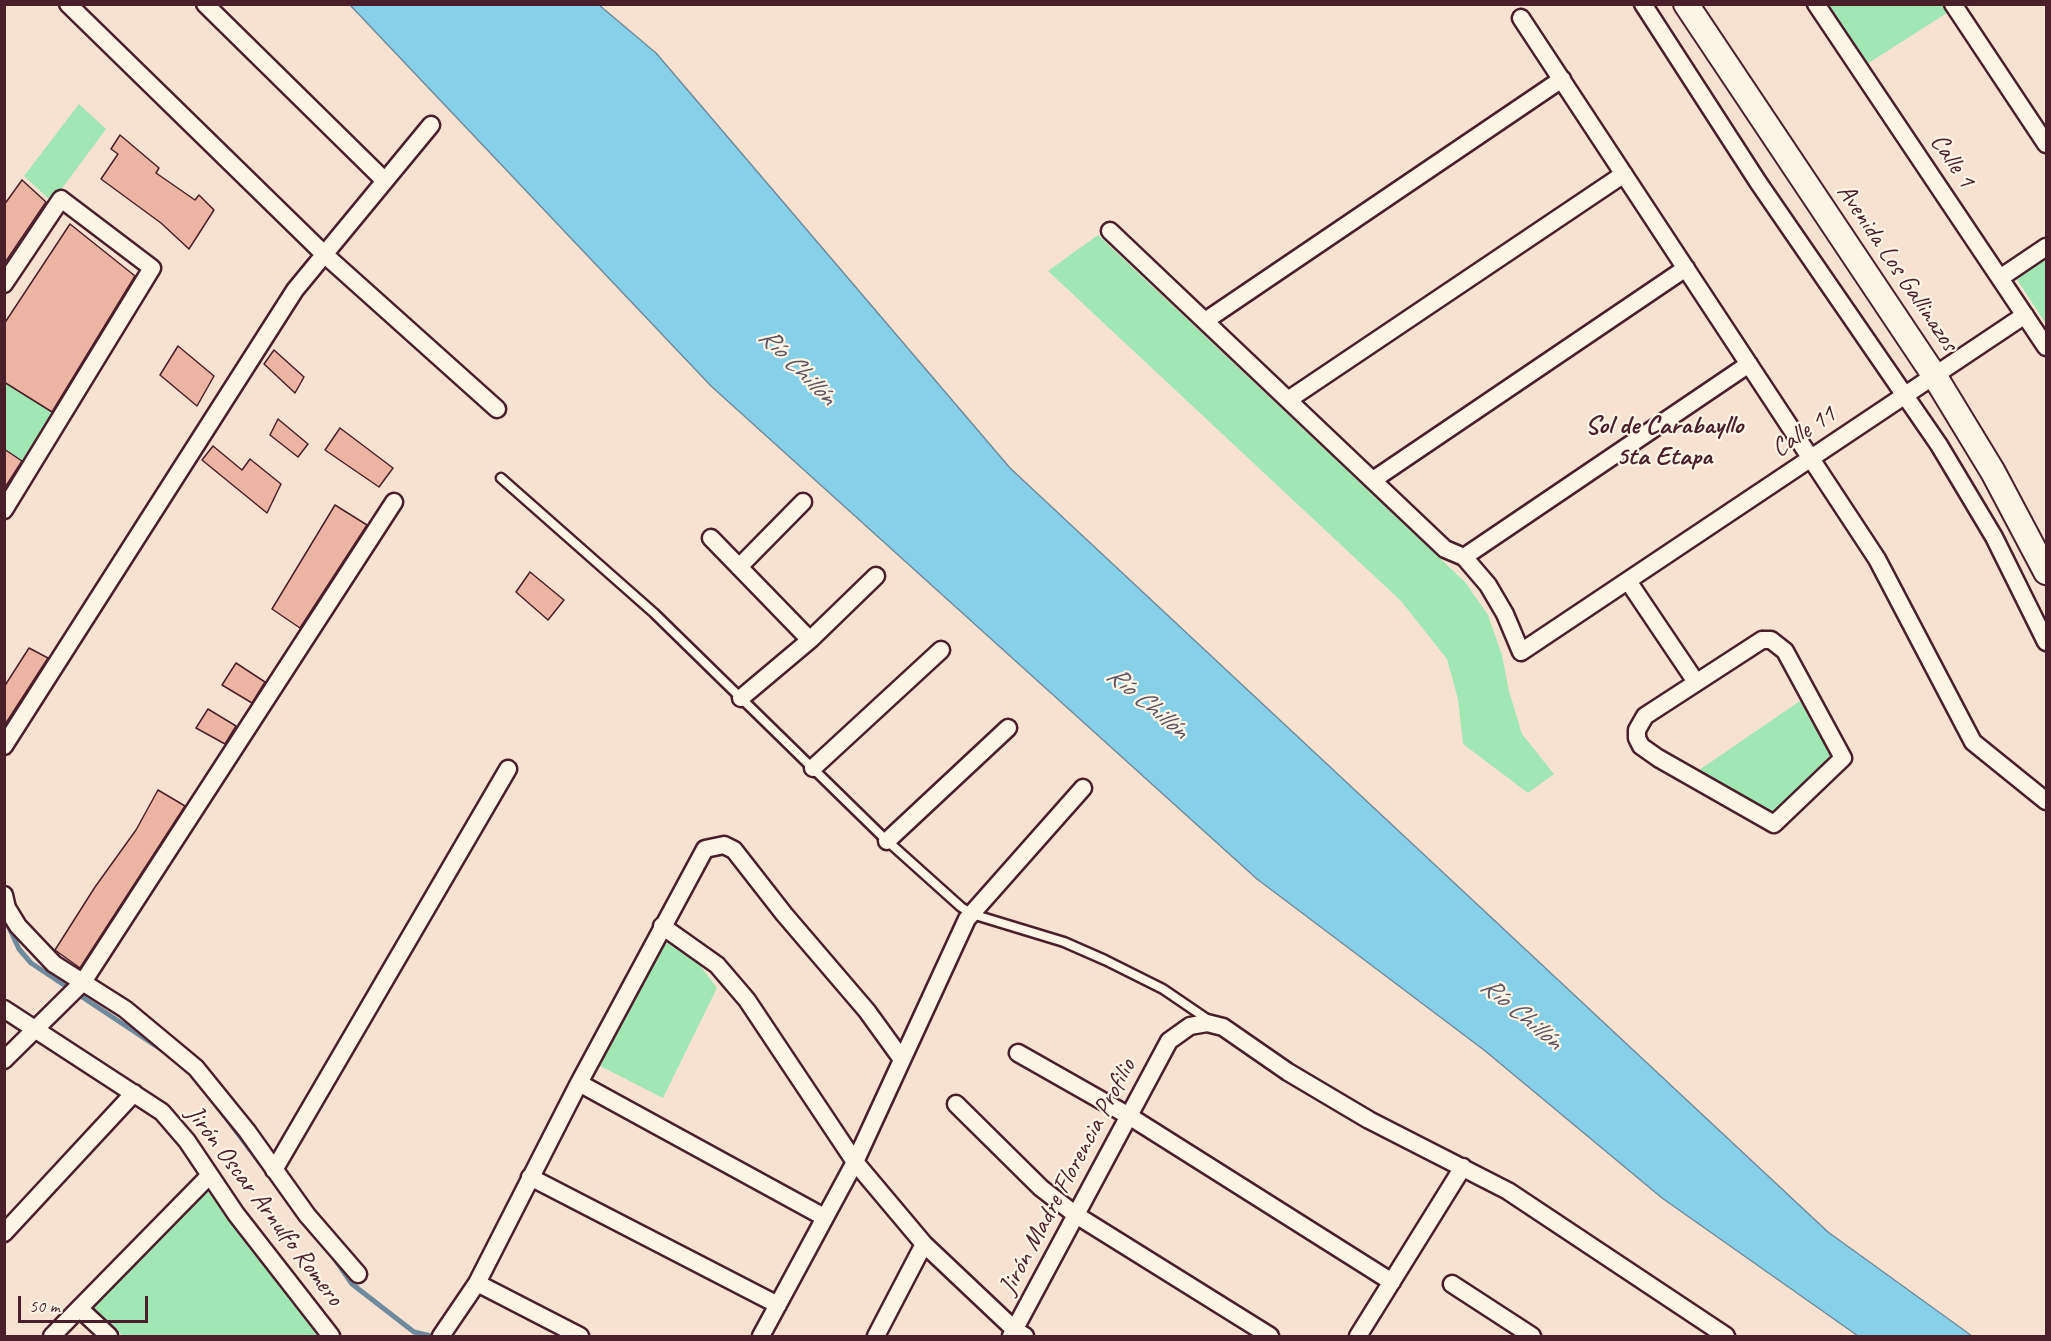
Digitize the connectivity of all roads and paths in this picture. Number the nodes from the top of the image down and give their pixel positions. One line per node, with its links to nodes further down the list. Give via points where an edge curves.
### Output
1 (68, 4): 15 (street)
2 (205, 4): 12 (street)
3 (1643, 4): 24 (street, via 1758,182)
4 (1686, 4): 23 (street, Avenida Los Gallinazos)
5 (1816, 4): 17 (street, Calle 1)
6 (1953, 4): 10 (street)
7 (1521, 18): 8 (street)
8 (1562, 79): 11 (street); 20 (street)
9 (431, 125): 12 (street)
10 (2046, 144)
11 (1624, 174): 16 (street); 25 (street)
12 (385, 181): 15 (street)
13 (1110, 231): 20 (street)
14 (2046, 247): 17 (street)
15 (324, 254): 26 (street); 45 (street, via 295,290)
16 (1686, 268): 22 (street); 29 (street)
17 (2000, 278): 19 (street, Calle 1)
18 (4, 284): 32 (street, via 61,199 152,268)
19 (2025, 315): 21 (street, Calle 1); 23 (street, Calle 11)
20 (1205, 321): 25 (street)
21 (2046, 347)
22 (1749, 364): 27 (street); 34 (street)
23 (1934, 375): 24 (street, Calle 11); 36 (street, Avenida Los Gallinazos, via 1993,472)
24 (1905, 395): 27 (street, Calle 11); 40 (street, via 1966,487)
25 (1288, 400): 29 (street)
26 (497, 409)
27 (1811, 458): 38 (street, Calle 11); 49 (street, via 1877,559 1973,742)
28 (501, 478): 43 (lane, via 654,613)
29 (1373, 480): 34 (street, via 1445,549)
30 (394, 502): 54 (street)
31 (803, 502): 35 (street)
32 (4, 510)
33 (711, 538): 35 (street)
34 (1464, 557): 38 (street, Calle 11, via 1494,595 1521,652)
35 (739, 567): 39 (street)
36 (2046, 572)
37 (876, 576): 39 (street)
38 (1628, 581): 42 (street)
39 (810, 640): 43 (street)
40 (2046, 642)
41 (942, 650): 46 (street)
42 (1696, 682): 42 (street, via 1645,716 1637,730 1641,746 1770,823 1778,823 1841,762 1842,754 1785,651 1771,640 1754,643)
43 (741, 698): 46 (lane)
44 (1008, 728): 50 (street)
45 (4, 746)
46 (813, 768): 50 (lane)
47 (508, 769): 67 (street)
48 (1083, 788): 52 (street)
49 (2046, 801)
50 (887, 841): 52 (lane)
51 (4, 895): 54 (street, via 18,926 54,964)
52 (972, 914): 56 (lane, via 1064,942 1105,960 1163,989); 59 (street)
53 (662, 926): 59 (street, via 705,849 724,845 735,850); 61 (street); 65 (street, via 717,965 747,1000)
54 (83, 982): 57 (street); 67 (street, via 125,1010 196,1068)
55 (4, 1009): 57 (street, Jirón Oscar Arnulfo Romero)
56 (1215, 1024): 64 (street, Jirón Madre Florencia Profilio, via 1199,1023 1169,1041); 66 (street, via 1328,1097)
57 (36, 1027): 60 (street); 62 (street, Jirón Oscar Arnulfo Romero)
58 (1018, 1053): 64 (street)
59 (901, 1058): 65 (street)
60 (4, 1060)
61 (579, 1083): 69 (street); 71 (street)
62 (134, 1093): 68 (street, Jirón Oscar Arnulfo Romero, via 169,1119); 72 (street)
63 (956, 1104): 70 (street, via 1041,1188)
64 (1130, 1116): 70 (street, Jirón Madre Florencia Profilio); 75 (street)
65 (855, 1162): 71 (street); 73 (street)
66 (1463, 1167): 75 (street); 91 (street, via 1508,1191)
67 (274, 1170): 74 (street)
68 (210, 1175): 79 (street); 83 (street, Jirón Oscar Arnulfo Romero)
69 (530, 1177): 76 (street); 78 (street)
70 (1076, 1215): 80 (street, Jirón Madre Florencia Profilio); 88 (street)
71 (824, 1217): 78 (street)
72 (4, 1233)
73 (924, 1244): 80 (street); 87 (street)
74 (358, 1274)
75 (1392, 1282): 89 (street)
76 (477, 1283): 84 (street); 85 (street)
77 (1452, 1284): 90 (street)
78 (778, 1305): 86 (street)
79 (80, 1309): 81 (street); 82 (street)
80 (1017, 1334)
81 (52, 1336)
82 (109, 1336)
83 (331, 1336)
84 (441, 1336)
85 (580, 1336)
86 (761, 1336)
87 (876, 1336)
88 (1270, 1336)
89 (1358, 1336)
90 (1533, 1336)
91 (1726, 1336)

